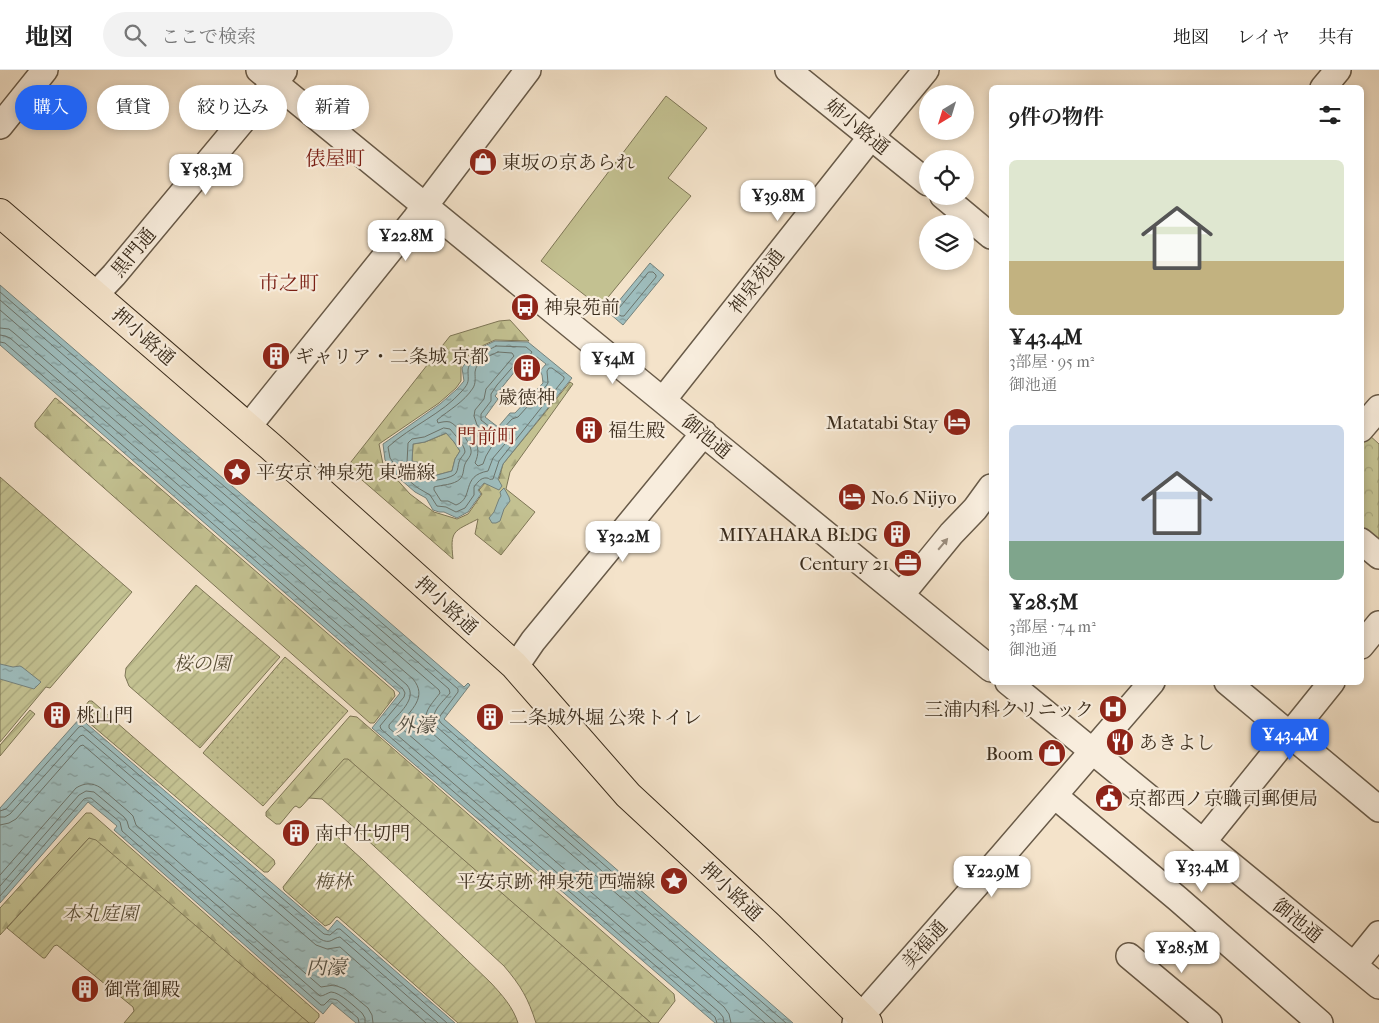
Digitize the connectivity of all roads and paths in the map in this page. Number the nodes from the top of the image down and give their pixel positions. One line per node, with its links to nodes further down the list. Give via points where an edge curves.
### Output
1 (46, 70): 8 (street)
2 (528, 70): 11 (street)
3 (788, 70): 9 (street, 姉小路通)
4 (926, 70): 9 (street, 神泉苑通)
5 (1338, 70): 7 (street)
6 (273, 74): 11 (street, 御池通); 15 (street, 黒門通)
7 (1326, 85)
8 (0, 126)
9 (871, 137): 10 (street, 姉小路通); 16 (street, 神泉苑通)
10 (919, 176)
11 (424, 205): 16 (street, 御池通); 19 (street)
12 (954, 205): 14 (street)
13 (0, 213): 15 (main road, 押小路通)
14 (989, 234)
15 (96, 294): 19 (main road, 押小路通)
16 (663, 400): 20 (street, 御池通)
17 (1379, 408): 18 (street)
18 (1364, 426)
19 (248, 427): 27 (main road, 押小路通)
20 (704, 434): 24 (street, 御池通); 27 (street)
21 (989, 490): 24 (street, one-way to 21)
22 (1364, 544): 23 (street)
23 (1379, 556)
24 (901, 595): 28 (street, 御池通)
25 (1379, 624): 26 (street)
26 (1364, 642)
27 (514, 665): 42 (main road, 押小路通, via 628,795 768,925)
28 (989, 667)
29 (1012, 685): 34 (street, 御池通)
30 (1149, 685): 34 (street, 美福通)
31 (1232, 685): 33 (street)
32 (1330, 685): 33 (street)
33 (1290, 735): 36 (street); 37 (street)
34 (1093, 752): 35 (street, 美福通); 37 (street, 御池通)
35 (1055, 796): 42 (street, 美福通); 44 (street)
36 (1379, 809)
37 (1202, 842): 40 (street, 御池通)
38 (1379, 934): 40 (street)
39 (1130, 956): 43 (street)
40 (1354, 965): 41 (street, 御池通)
41 (1379, 986)
42 (861, 1021)
43 (1209, 1023)
44 (1320, 1023)

